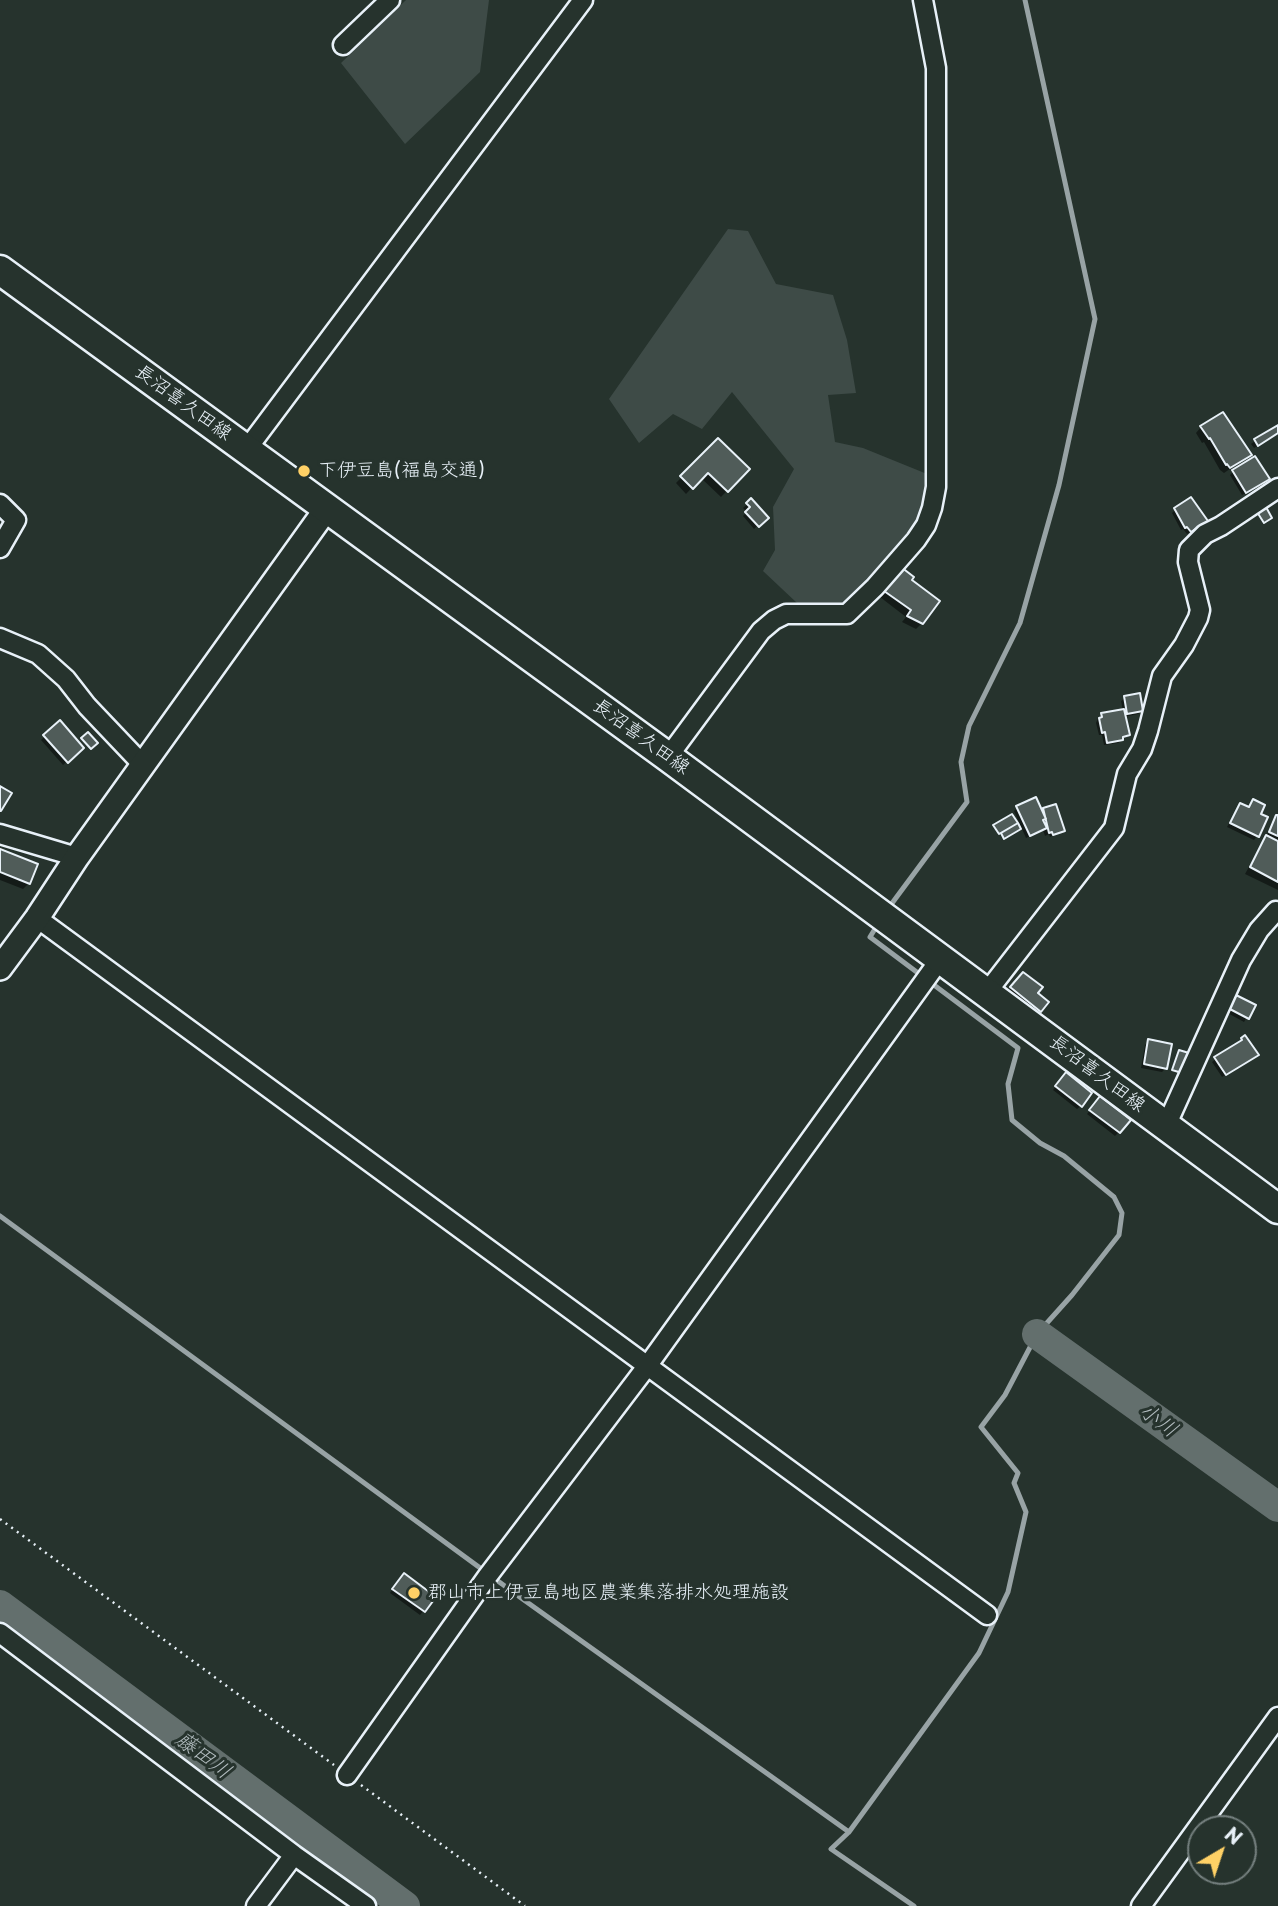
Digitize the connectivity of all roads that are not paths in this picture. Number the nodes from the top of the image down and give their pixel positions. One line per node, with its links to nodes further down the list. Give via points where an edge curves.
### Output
1 (390, 0): 4 (street)
2 (583, 0): 6 (street)
3 (923, 0): 12 (street, via 936,68 936,486 932,508 916,540 847,614 786,614 761,631)
4 (343, 45)
5 (0, 270): 6 (main road, 長沼喜久田線)
6 (247, 449): 9 (main road, 長沼喜久田線)
7 (1278, 488): 20 (street, via 1205,534 1189,550 1198,618 1162,676 1142,749 1127,774 1114,828)
8 (0, 504): 10 (street, via 16,520)
9 (327, 508): 12 (main road, 長沼喜久田線); 13 (street)
10 (0, 548)
11 (0, 638): 13 (street, via 38,654)
12 (668, 757): 18 (main road, 長沼喜久田線)
13 (143, 765): 15 (street)
14 (0, 834): 15 (street)
15 (76, 858): 17 (street)
16 (1276, 911): 21 (street, via 1241,960)
17 (37, 918): 19 (street); 23 (street)
18 (941, 958): 20 (main road, 長沼喜久田線); 23 (street)
19 (0, 968)
20 (987, 992): 21 (main road, 長沼喜久田線)
21 (1166, 1126): 22 (main road, 長沼喜久田線)
22 (1278, 1209)
23 (648, 1365): 24 (street); 27 (street, via 487,1577)
24 (987, 1615)
25 (0, 1633): 28 (street)
26 (1278, 1717): 31 (street)
27 (347, 1775)
28 (294, 1855): 29 (street); 30 (street)
29 (257, 1906)
30 (366, 1906)
31 (1141, 1906)

